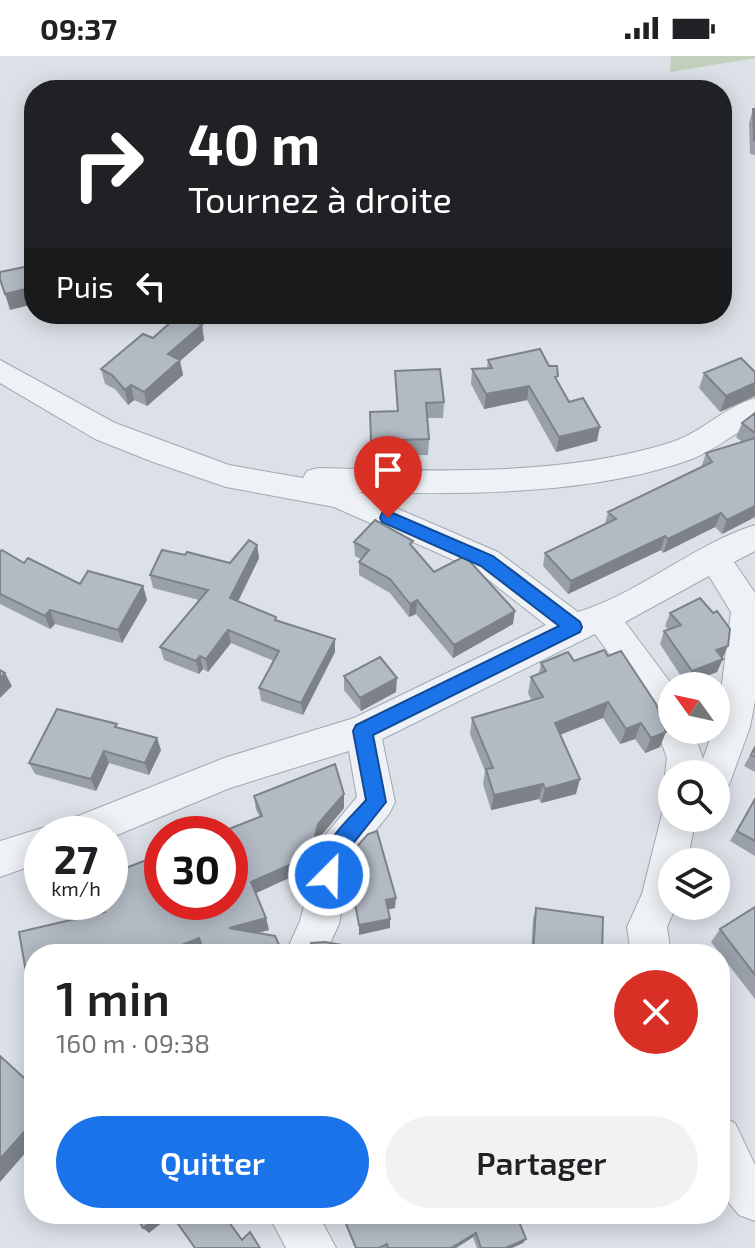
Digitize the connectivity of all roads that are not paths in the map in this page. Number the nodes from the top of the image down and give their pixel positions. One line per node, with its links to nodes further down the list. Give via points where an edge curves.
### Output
1 (0, 370): 3 (street, via 105,431)
2 (755, 408): 3 (street, via 663,457 547,476 423,482)
3 (226, 476): 6 (street, via 339,496 487,561)
4 (755, 537): 5 (street)
5 (713, 556): 6 (street); 9 (street, via 748,610 741,684)
6 (588, 623): 7 (street); 8 (street)
7 (658, 696)
8 (363, 731): 10 (street, via 224,774); 14 (street, via 376,802 335,851)
9 (721, 760)
10 (120, 816)
11 (680, 832): 15 (street, via 647,927)
12 (24, 851): 13 (street)
13 (0, 859)
14 (310, 944)
15 (650, 944)
16 (730, 1162): 17 (street)
17 (755, 1199)
18 (297, 1224): 19 (street)
19 (313, 1248)

